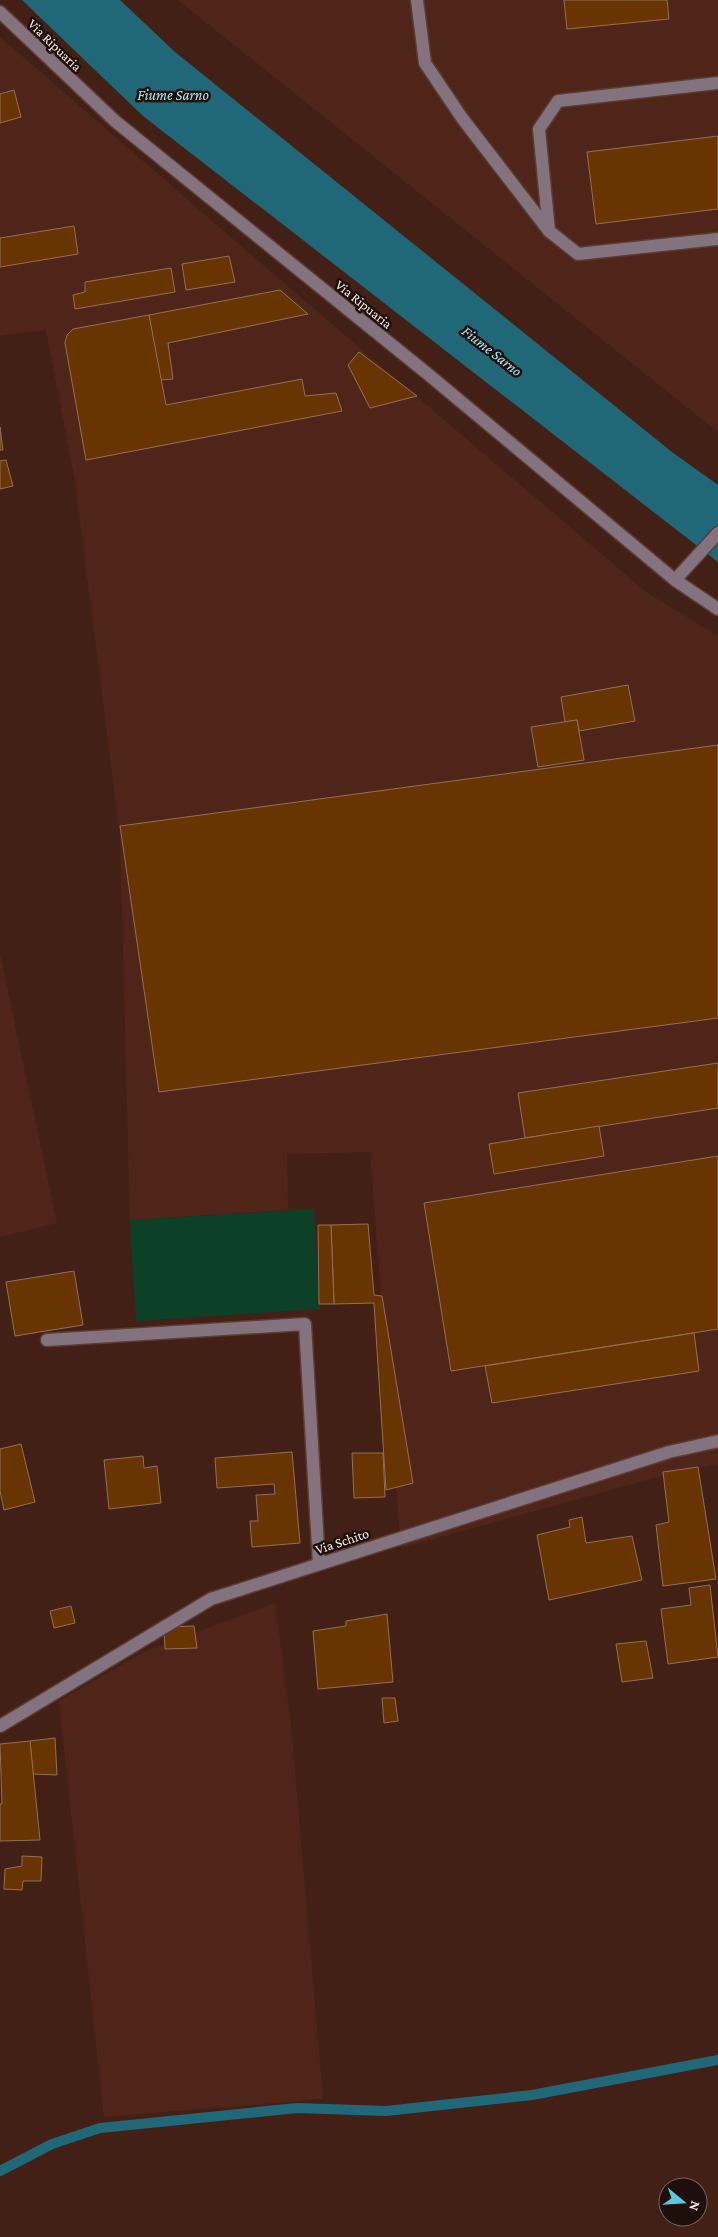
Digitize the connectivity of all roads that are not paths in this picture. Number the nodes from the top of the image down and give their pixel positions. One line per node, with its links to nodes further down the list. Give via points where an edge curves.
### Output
1 (417, 0): 4 (street, via 425,63 462,118)
2 (0, 12): 7 (street, Via Ripuaria, via 115,121 429,374)
3 (718, 83): 4 (street, via 558,101 539,128)
4 (549, 231): 5 (street, via 578,254)
5 (718, 239)
6 (718, 533): 7 (street)
7 (675, 580): 8 (street, Via Ripuaria)
8 (718, 609)
9 (47, 1340): 11 (street, via 305,1324)
10 (718, 1441): 11 (street, Via Schito, via 669,1452)
11 (319, 1564): 12 (street, Via Schito, via 210,1599)
12 (0, 1726)

